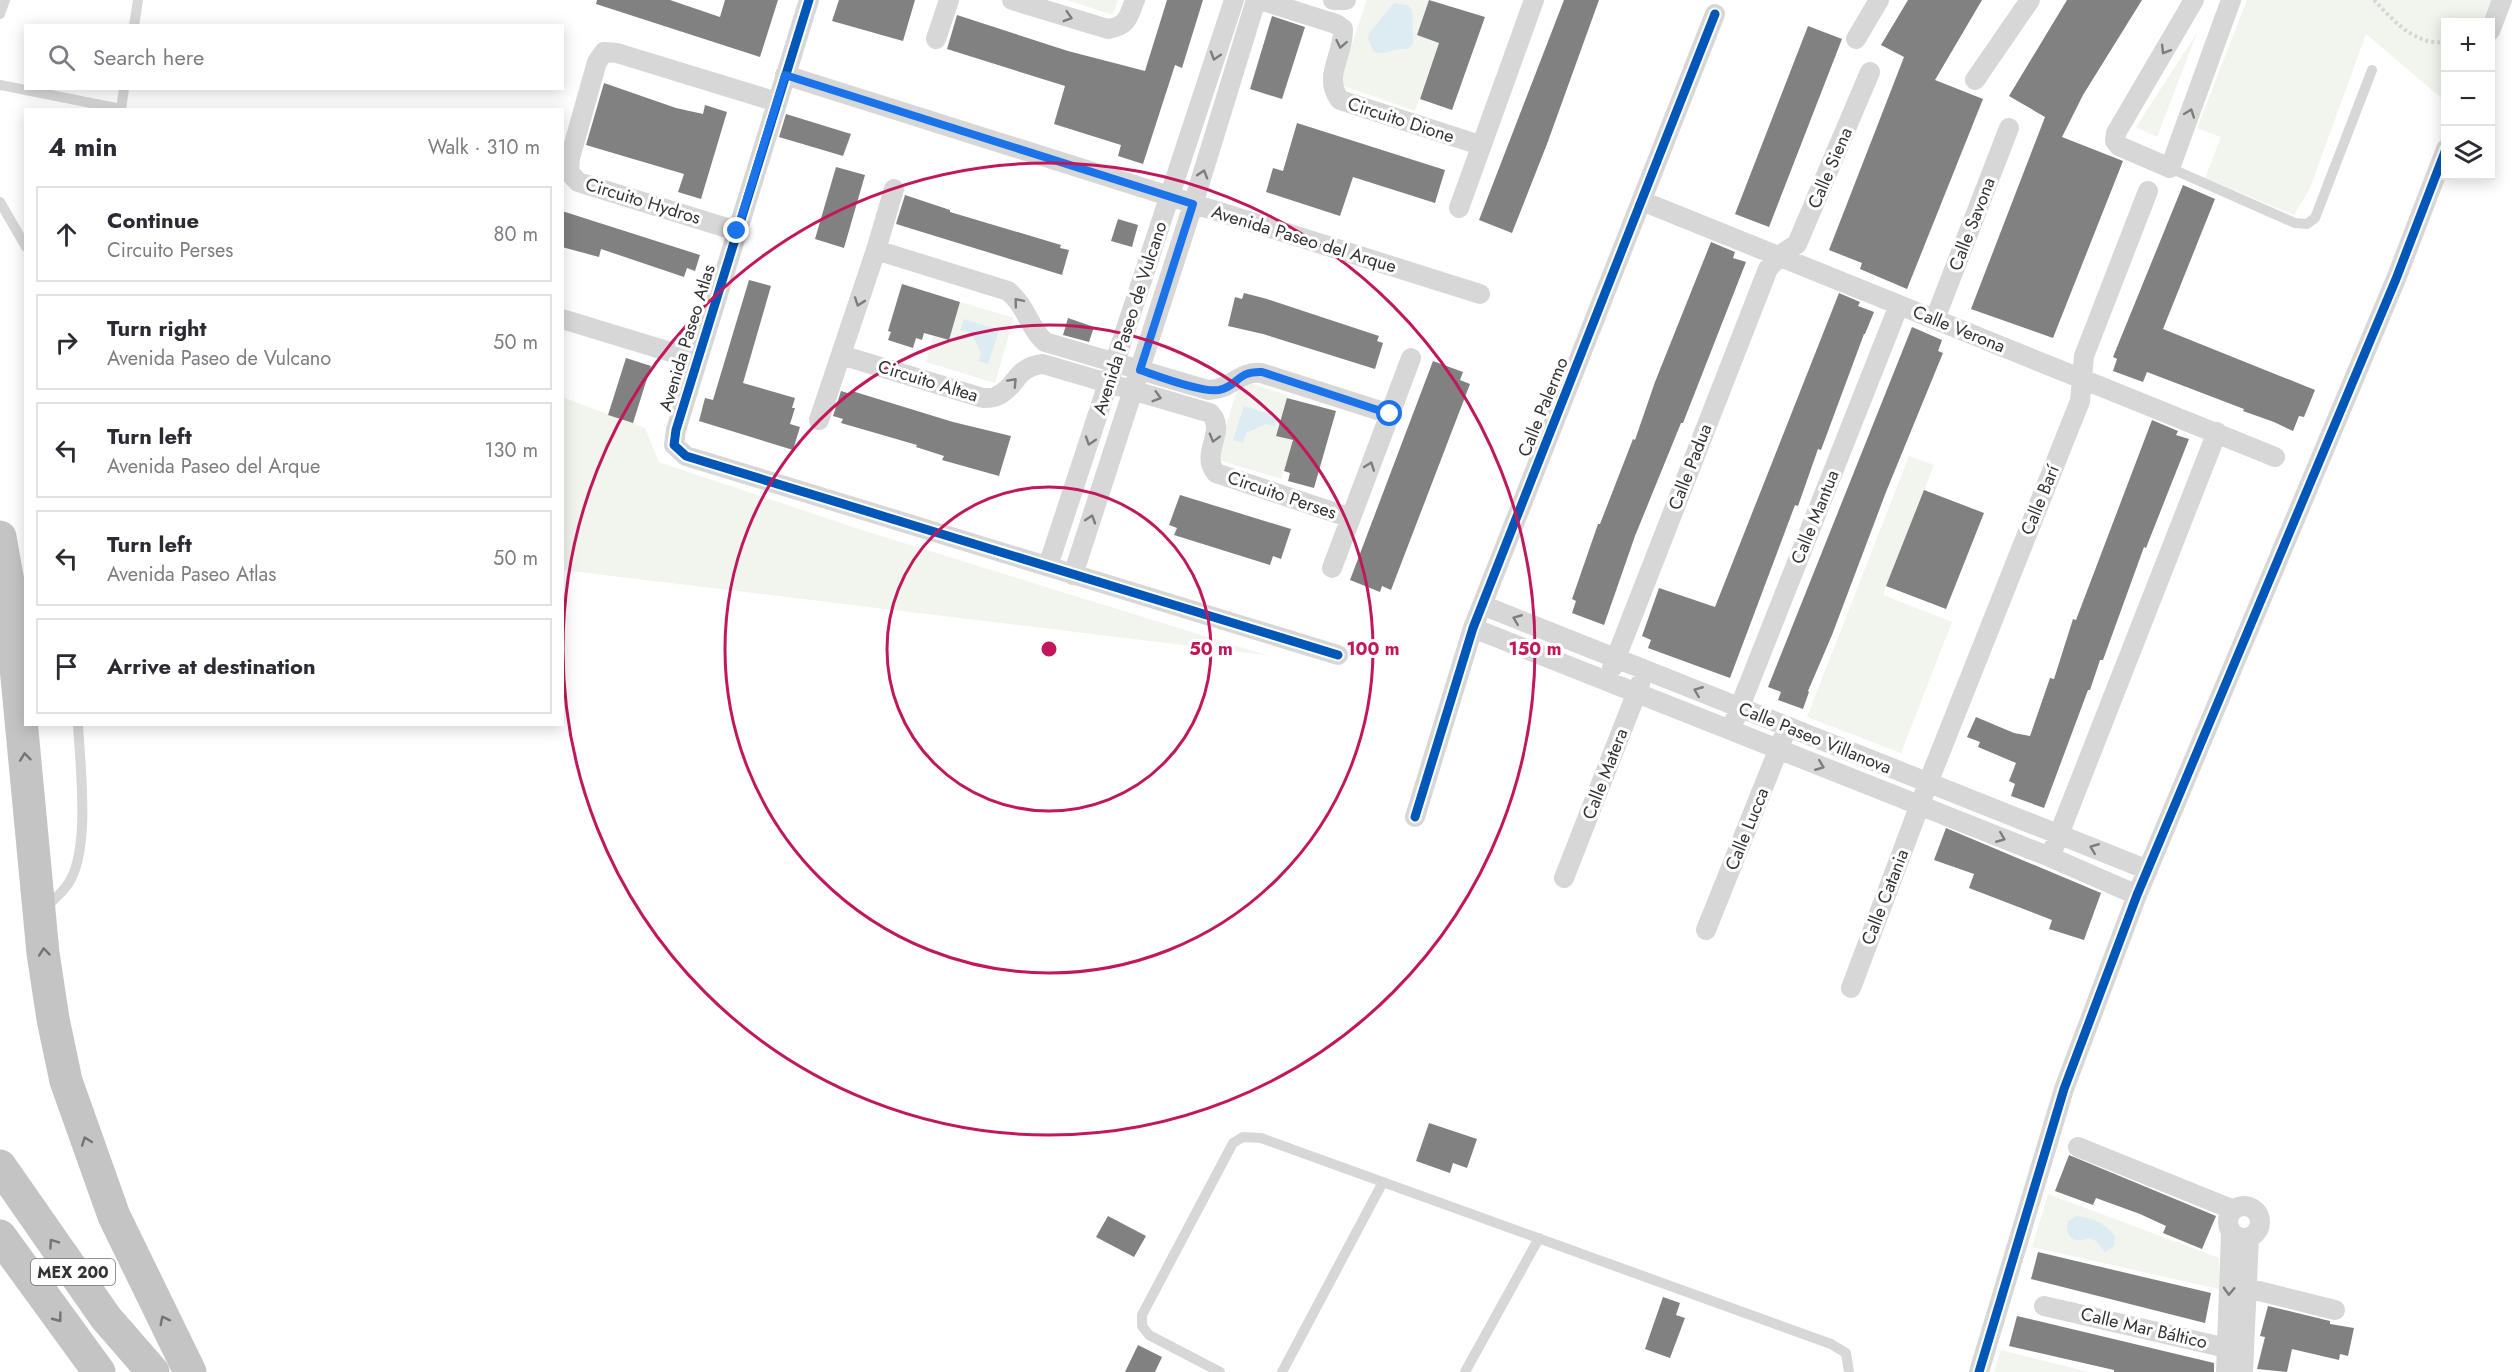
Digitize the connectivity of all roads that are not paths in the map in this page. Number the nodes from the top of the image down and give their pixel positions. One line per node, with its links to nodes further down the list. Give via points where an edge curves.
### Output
1 (5, 0): 17 (lane)
2 (138, 0): 20 (lane)
3 (809, 0): 25 (street, Avenida Paseo Atlas)
4 (949, 0): 21 (street)
5 (1012, 0): 6 (street, one-way to 6, via 1108,29 1126,21)
6 (1134, 0)
7 (1234, 0): 42 (street, Avenida Paseo de Vulcano, one-way to 42)
8 (1258, 0): 37 (street, Circuito Dione, one-way to 37, via 1342,29 1332,81 1333,91 1341,100); 45 (street, Avenida Paseo de Vulcano, one-way to 8)
9 (1333, 0): 10 (street)
10 (1346, 0)
11 (1879, 0): 22 (street)
12 (2030, 0): 26 (street)
13 (2194, 0): 39 (street, one-way to 39, via 2116,134 2119,146)
14 (2231, 0): 39 (street, one-way to 14)
15 (2502, 0): 19 (street)
16 (1530, 1): 37 (street)
17 (0, 14)
18 (1715, 14): 43 (street, Calle Palermo)
19 (2495, 18)
20 (134, 24)
21 (936, 39)
22 (1856, 39)
23 (2372, 70): 39 (lane, via 2315,218 2307,224 2295,223)
24 (1870, 72): 50 (street, Calle Siena, via 1797,244)
25 (785, 75): 32 (street, Avenida Paseo Atlas); 42 (street, Avenida Paseo del Arque)
26 (1975, 80)
27 (0, 85): 28 (lane)
28 (24, 90)
29 (26, 90): 31 (lane)
30 (124, 90): 35 (lane)
31 (63, 97): 33 (lane); 34 (lane)
32 (777, 102): 47 (street, Avenida Paseo Atlas); 47 (street, Circuito Hydros, via 617,53 604,52 597,62 569,172 578,182)
33 (61, 108)
34 (116, 108)
35 (121, 108)
36 (2009, 128): 53 (street, Calle Savona)
37 (1480, 145): 46 (street)
38 (2441, 159): 89 (street, via 2391,290)
39 (2170, 168)
40 (894, 189): 49 (street)
41 (2148, 191): 60 (street, Calle Barí, via 2084,356)
42 (1169, 197): 45 (street, Avenida Paseo del Arque); 58 (street, Avenida Paseo de Vulcano)
43 (1642, 201): 50 (street, Calle Verona); 72 (street, Calle Palermo)
44 (0, 202): 48 (lane)
45 (1193, 204): 51 (street, Avenida Paseo del Arque); 59 (street, Avenida Paseo de Vulcano)
46 (1459, 208)
47 (737, 231): 57 (street, Avenida Paseo Atlas)
48 (24, 244)
49 (876, 250): 55 (street, one-way to 55); 58 (street, one-way to 49, via 1045,342 1036,335 1021,302 1008,291)
50 (1780, 255): 52 (street, Calle Verona); 75 (street, Calle Padua, via 1768,270)
51 (1480, 294)
52 (1899, 305): 53 (street, Calle Verona); 79 (street, Calle Mantua)
53 (1935, 319): 60 (street, Calle Verona)
54 (564, 320): 57 (street)
55 (841, 355): 61 (street, Circuito Altea, one-way to 61, via 983,398 997,397 1032,365 1043,364); 64 (street)
56 (1411, 358): 63 (street, Circuito Perses)
57 (697, 360): 69 (street, Avenida Paseo Atlas, via 674,445 686,456)
58 (1116, 364): 59 (street); 61 (street, Avenida Paseo de Vulcano)
59 (1140, 370): 62 (street, Avenida Paseo de Vulcano); 63 (street, via 1208,390 1230,386 1242,374 1262,372)
60 (2081, 379): 65 (street, Calle Verona); 84 (street, Calle Barí, via 2080,401)
61 (1109, 383): 62 (street, Circuito Perses); 69 (street, Avenida Paseo de Vulcano, one-way to 69)
62 (1133, 390): 67 (street, Circuito Perses, one-way to 67, via 1210,413 1217,428 1209,458 1216,473); 71 (street, Avenida Paseo de Vulcano, one-way to 62)
63 (1390, 414): 67 (street, Circuito Perses, one-way to 63)
64 (819, 420)
65 (2217, 432): 66 (street, Calle Verona); 87 (street)
66 (2276, 457)
67 (1351, 518): 70 (street, Circuito Perses)
68 (0, 537): 92 (highway, one-way to 68, via 8,582)
69 (1048, 566): 71 (street)
70 (1332, 568)
71 (1073, 575): 74 (street)
72 (1482, 605): 73 (street, Calle Palermo); 75 (street, Calle Paseo Villanova, one-way to 72)
73 (1473, 628): 77 (street, Calle Paseo Villanova); 86 (street, Calle Palermo)
74 (1338, 655)
75 (1616, 658): 76 (street, Calle Paseo Villanova); 77 (street, Calle Padua)
76 (1646, 670): 78 (street, Calle Matera); 79 (street, Calle Paseo Villanova, one-way to 76)
77 (1606, 682): 78 (street, Calle Paseo Villanova)
78 (1636, 694): 82 (street, Calle Paseo Villanova); 90 (street, Calle Matera)
79 (1739, 707): 81 (street, Calle Paseo Villanova); 82 (street, Calle Mantua)
80 (78, 726): 92 (lane, via 82,838 78,863 68,884)
81 (1787, 727): 83 (street, Calle Lucca); 84 (street, Calle Paseo Villanova)
82 (1730, 730): 83 (street, Calle Paseo Villanova)
83 (1778, 750): 85 (street, Calle Paseo Villanova, one-way to 85); 93 (street, Calle Lucca)
84 (1928, 783): 85 (street, Calle Barí); 87 (street, Calle Paseo Villanova)
85 (1920, 806): 88 (street, Calle Paseo Villanova, one-way to 88); 94 (street, Calle Catania)
86 (1416, 817)
87 (2059, 834): 88 (street); 89 (street, Calle Paseo Villanova, one-way to 87)
88 (2050, 858): 91 (street, Calle Paseo Villanova)
89 (2148, 870): 91 (street)
90 (1564, 878)
91 (2137, 895): 113 (street, via 2064,1089)
92 (40, 914): 108 (highway, one-way to 92, via 114,1216 66,1082 52,1019)
93 (1706, 930)
94 (1851, 988)
95 (2078, 1147): 98 (street)
96 (0, 1166): 107 (highway, MEX 200, one-way to 96, via 106,1318)
97 (1383, 1182): 101 (lane); 109 (lane, via 1262,1138 1243,1137 1233,1143 1142,1315 1142,1326 1149,1335); 110 (lane)
98 (2234, 1210): 99 (street, via 2228,1221); 99 (street, via 2248,1207 2259,1218 2258,1230)
99 (2240, 1235): 102 (street); 105 (street, one-way to 105)
100 (0, 1236): 106 (highway, MEX 200, one-way to 106)
101 (1539, 1238): 111 (lane); 112 (lane, via 1831,1344 1846,1353)
102 (2247, 1288): 104 (street); 105 (street)
103 (2044, 1306): 105 (street, Calle Mar Báltico)
104 (2335, 1310)
105 (2235, 1349): 114 (street); 115 (street)
106 (99, 1372)
107 (153, 1372)
108 (190, 1372)
109 (1220, 1372)
110 (1282, 1372)
111 (1466, 1372)
112 (1849, 1372)
113 (1979, 1372)
114 (2226, 1372)
115 (2243, 1372)

